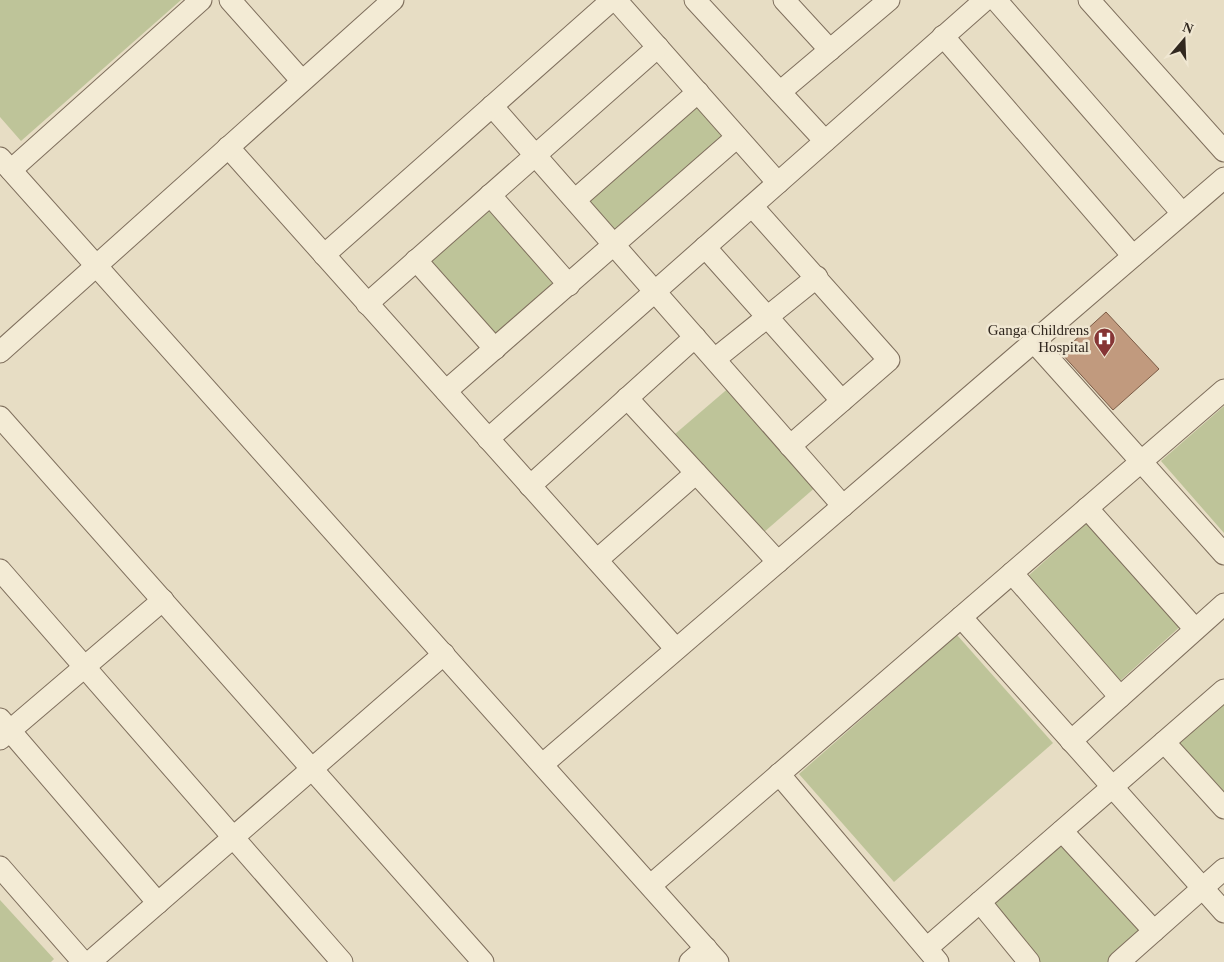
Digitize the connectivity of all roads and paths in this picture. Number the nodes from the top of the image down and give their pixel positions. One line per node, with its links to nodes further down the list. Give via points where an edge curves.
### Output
1 (201, 0): 24 (street)
2 (230, 0): 15 (street)
3 (612, 0): 18 (street)
4 (616, 0): 13 (street)
5 (784, 0): 14 (street)
6 (889, 0): 14 (street)
7 (985, 0): 12 (street)
8 (996, 0): 30 (street)
9 (1089, 0): 22 (street)
10 (391, 1): 15 (street)
11 (699, 2): 17 (street)
12 (943, 36): 20 (street); 34 (street)
13 (658, 47): 16 (street); 23 (street)
14 (830, 50): 17 (street)
15 (302, 81): 21 (street)
16 (698, 92): 19 (street); 28 (street)
17 (780, 92): 20 (street)
18 (492, 106): 23 (street); 33 (street)
19 (737, 137): 26 (street); 31 (street)
20 (825, 141): 26 (street)
21 (228, 147): 33 (street); 36 (street)
22 (1224, 151)
23 (535, 155): 27 (street); 28 (street)
24 (5, 164): 36 (street)
25 (1224, 178): 30 (street)
26 (778, 183): 29 (street)
27 (490, 196): 35 (street); 38 (street)
28 (574, 200): 31 (street)
29 (752, 206): 32 (street); 37 (street)
30 (1182, 214): 34 (street)
31 (614, 245): 38 (street); 39 (street)
32 (705, 247): 39 (street); 41 (street)
33 (324, 255): 40 (street)
34 (1133, 256): 43 (street)
35 (416, 260): 40 (street); 44 (street)
36 (96, 265): 45 (street); 69 (street)
37 (817, 278): 41 (street); 50 (street, via 889,360)
38 (569, 284): 44 (street)
39 (655, 292): 42 (street); 52 (street)
40 (368, 304): 48 (street)
41 (766, 316): 46 (street); 50 (street)
42 (695, 337): 46 (street); 49 (street)
43 (1034, 342): 54 (street); 57 (street)
44 (495, 349): 48 (street)
45 (0, 352)
46 (715, 359): 53 (street)
47 (1224, 390): 54 (street)
48 (446, 391): 52 (street)
49 (627, 398): 55 (street); 56 (street)
50 (842, 401): 53 (street)
51 (0, 417): 64 (street)
52 (488, 439): 56 (street)
53 (790, 446): 57 (street)
54 (1141, 462): 58 (street); 59 (street)
55 (696, 473): 60 (street); 61 (street)
56 (530, 486): 60 (street)
57 (843, 506): 61 (street)
58 (1087, 508): 63 (street); 67 (street)
59 (1224, 554)
60 (597, 560): 68 (street)
61 (778, 562): 68 (street)
62 (0, 570): 70 (street)
63 (1012, 573): 66 (street); 72 (street)
64 (163, 600): 70 (street); 77 (street)
65 (1224, 604): 67 (street)
66 (961, 618): 74 (street); 78 (street)
67 (1195, 630): 72 (street)
68 (676, 649): 76 (street)
69 (444, 654): 76 (street); 77 (street)
70 (85, 667): 73 (street); 82 (street)
71 (1224, 690): 75 (street)
72 (1120, 697): 74 (street)
73 (3, 730): 88 (street)
74 (1071, 741): 79 (street)
75 (1164, 742): 79 (street); 80 (street)
76 (542, 764): 85 (street)
77 (313, 768): 82 (street); 96 (street)
78 (779, 774): 85 (street); 92 (street)
79 (1112, 788): 81 (street); 86 (street)
80 (1224, 808)
81 (1062, 831): 87 (street); 90 (street)
82 (234, 838): 88 (street); 95 (street)
83 (0, 867): 93 (street)
84 (1224, 869): 86 (street)
85 (651, 885): 91 (street)
86 (1202, 888): 89 (street); 90 (street)
87 (980, 902): 92 (street); 98 (street)
88 (158, 903): 94 (street)
89 (1224, 912)
90 (1154, 931): 99 (street)
91 (712, 955): 97 (street)
92 (932, 955)
93 (83, 962)
94 (90, 962)
95 (342, 962)
96 (483, 962)
97 (690, 962)
98 (1029, 962)
99 (1119, 962)

